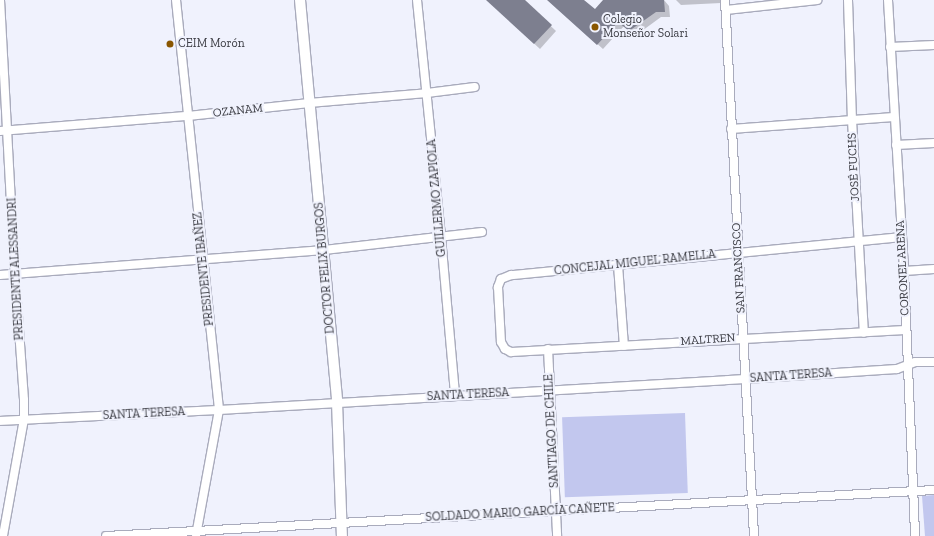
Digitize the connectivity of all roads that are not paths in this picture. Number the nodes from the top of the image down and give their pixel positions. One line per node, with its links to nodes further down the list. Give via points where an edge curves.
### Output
1 (0, 0): 19 (street, PRESIDENTE ALESSANDRI)
2 (176, 0): 15 (street, PRESIDENTE IBAÑEZ)
3 (300, 0): 14 (street, DOCTOR FELIX BURGOS)
4 (417, 0): 13 (street, GUILLERMO ZAPIOLA)
5 (725, 0): 9 (street, SAN FRANCISCO)
6 (817, 0): 9 (street)
7 (848, 0): 17 (street, JOSÉ FUCHS)
8 (888, 0): 11 (street, CORONEL ARENA)
9 (726, 10): 18 (street, SAN FRANCISCO)
10 (934, 45): 11 (street)
11 (890, 47): 16 (street, CORONEL ARENA)
12 (475, 87): 13 (street, OZANAM)
13 (427, 93): 14 (street, OZANAM); 23 (street, GUILLERMO ZAPIOLA)
14 (309, 103): 15 (street, OZANAM); 26 (street, DOCTOR FELIX BURGOS)
15 (188, 116): 19 (street, OZANAM); 28 (street, PRESIDENTE IBAÑEZ)
16 (894, 117): 17 (street); 21 (street, CORONEL ARENA)
17 (852, 120): 18 (street); 25 (street, JOSÉ FUCHS)
18 (731, 129): 27 (street, SAN FRANCISCO)
19 (4, 130): 32 (street, PRESIDENTE ALESSANDRI)
20 (934, 143): 21 (street)
21 (896, 145): 24 (street, CORONEL ARENA)
22 (482, 232): 23 (street)
23 (441, 237): 26 (street); 44 (street, GUILLERMO ZAPIOLA)
24 (902, 237): 25 (street, CONCEJAL MIGUEL RAMELLA); 31 (street, CORONEL ARENA)
25 (858, 242): 27 (street, CONCEJAL MIGUEL RAMELLA); 35 (street, JOSÉ FUCHS)
26 (324, 250): 28 (street); 45 (street, DOCTOR FELIX BURGOS)
27 (738, 253): 29 (street, CONCEJAL MIGUEL RAMELLA); 36 (street, SAN FRANCISCO)
28 (203, 260): 32 (street); 46 (street, PRESIDENTE IBAÑEZ)
29 (618, 265): 37 (street); 39 (street, CONCEJAL MIGUEL RAMELLA, via 511,275 501,279 498,286 501,342 505,349)
30 (934, 269): 31 (street)
31 (904, 271): 34 (street, CORONEL ARENA)
32 (15, 274): 33 (street); 47 (street, PRESIDENTE ALESSANDRI)
33 (0, 275)
34 (905, 330): 35 (street, MALTREN); 41 (street, CORONEL ARENA)
35 (864, 333): 36 (street, MALTREN)
36 (743, 338): 37 (street, MALTREN); 42 (street, SAN FRANCISCO)
37 (624, 346): 38 (street, MALTREN)
38 (548, 349): 39 (street, MALTREN); 43 (street, SANTIAGO DE CHILE)
39 (511, 352)
40 (934, 362): 41 (street, SANTA TERESA)
41 (907, 365): 42 (street, SANTA TERESA, via 897,369); 50 (street, CORONEL ARENA)
42 (745, 379): 43 (street, SANTA TERESA); 51 (street, SAN FRANCISCO)
43 (551, 391): 44 (street, SANTA TERESA); 52 (street, SANTIAGO DE CHILE)
44 (455, 395): 45 (street, SANTA TERESA)
45 (337, 402): 46 (street, SANTA TERESA); 53 (street, DOCTOR FELIX BURGOS)
46 (219, 410): 47 (street, SANTA TERESA); 54 (street, PRESIDENTE IBAÑEZ)
47 (24, 419): 48 (street, SANTA TERESA); 55 (street, PRESIDENTE ALESSANDRI)
48 (0, 421)
49 (934, 490): 50 (street, SOLDADO MARIO GARCÍA CAÑETE)
50 (913, 491): 51 (street, SOLDADO MARIO GARCÍA CAÑETE); 60 (street, CORONEL ARENA)
51 (753, 501): 52 (street, SOLDADO MARIO GARCÍA CAÑETE); 59 (street, SAN FRANCISCO)
52 (556, 511): 53 (street, SOLDADO MARIO GARCÍA CAÑETE); 58 (street, SANTIAGO DE CHILE)
53 (341, 523): 54 (street, SOLDADO MARIO GARCÍA CAÑETE); 57 (street, DOCTOR FELIX BURGOS)
54 (196, 534): 56 (street, SOLDADO MARIO GARCÍA CAÑETE)
55 (3, 536)
56 (106, 536)
57 (342, 536)
58 (557, 536)
59 (754, 536)
60 (915, 536)

